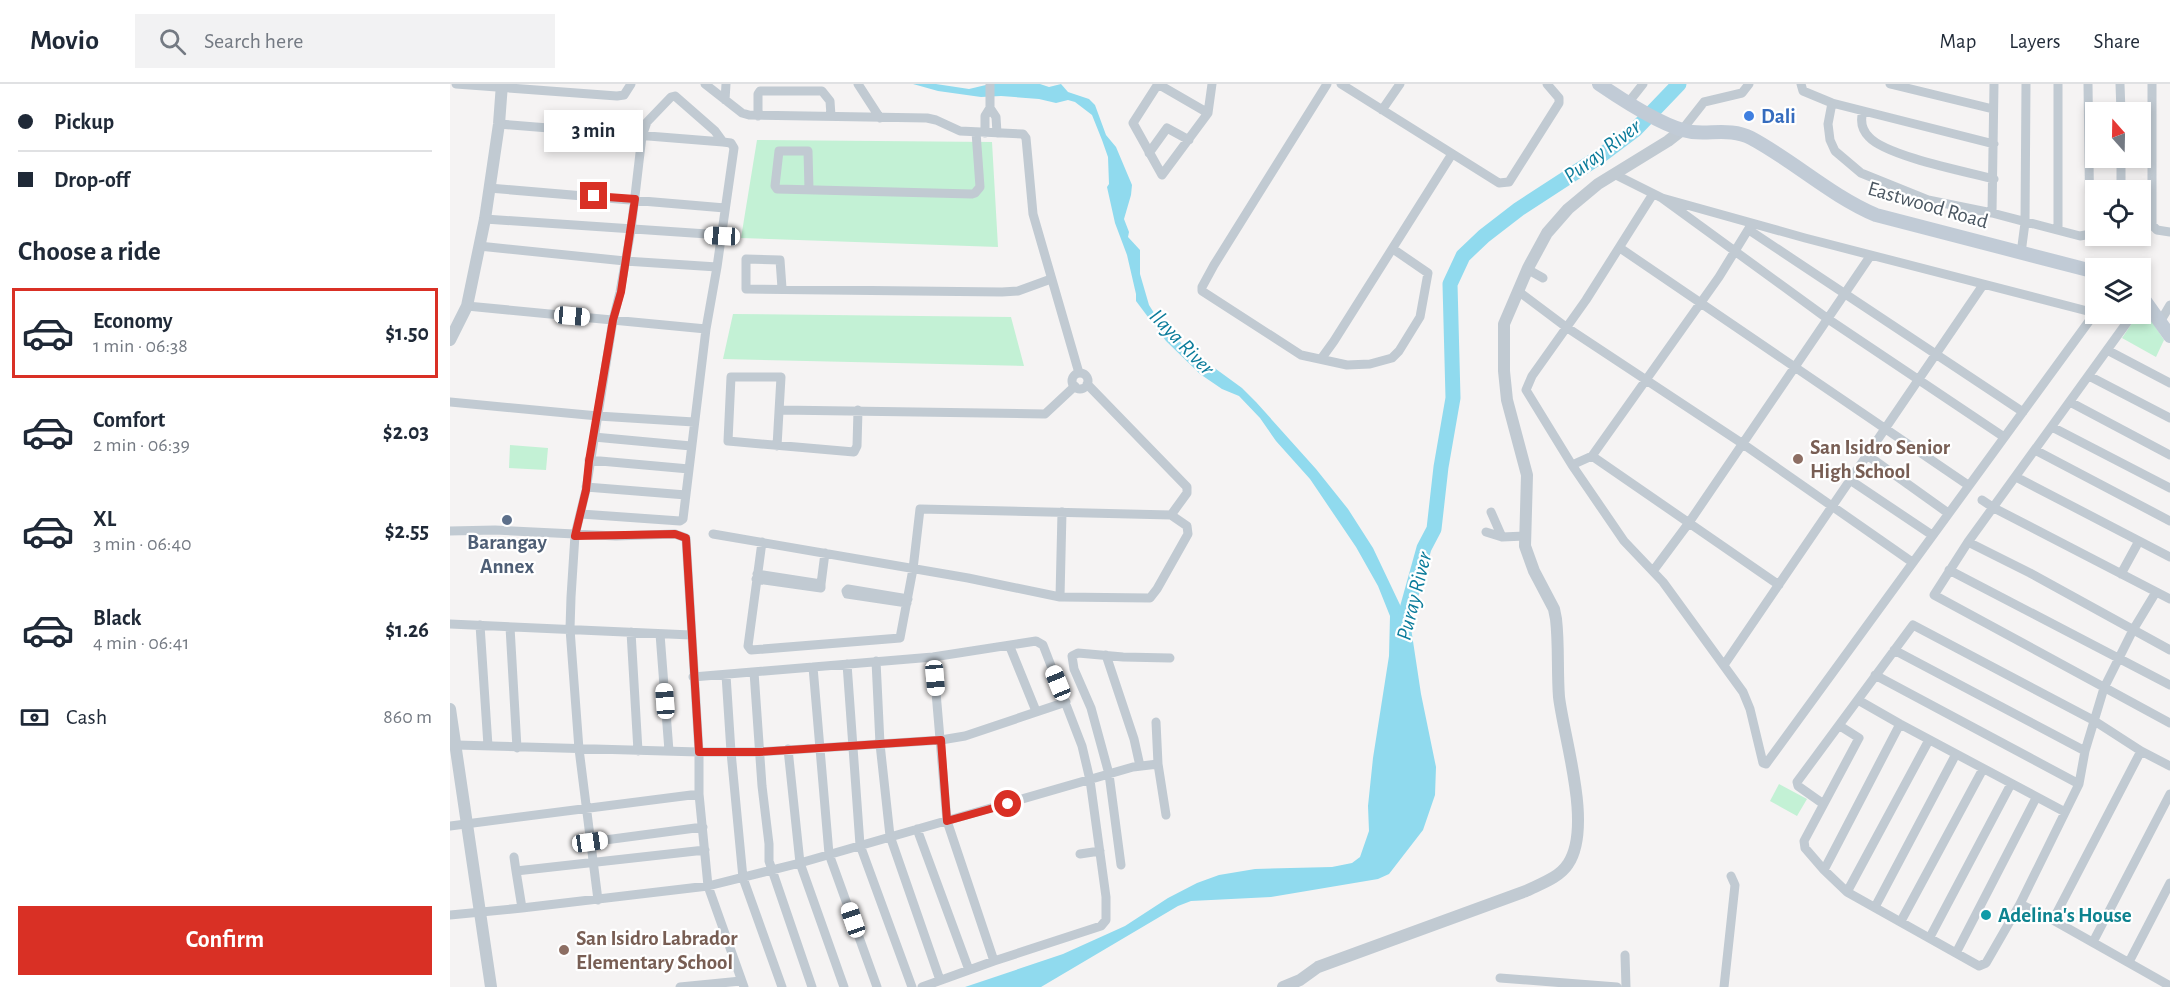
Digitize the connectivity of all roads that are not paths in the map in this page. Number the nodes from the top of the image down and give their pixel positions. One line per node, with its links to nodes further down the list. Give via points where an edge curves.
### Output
1 (456, 84): 24 (street)
2 (631, 84): 24 (street, via 624,95 617,96)
3 (705, 84): 25 (street)
4 (726, 84): 25 (street)
5 (858, 84): 36 (street)
6 (990, 84): 29 (street)
7 (1158, 84): 33 (street); 45 (street, via 1133,123)
8 (1212, 84): 33 (street)
9 (1327, 84): 94 (street, via 1202,287 1202,291 1301,355)
10 (1341, 84): 31 (street)
11 (1400, 84): 31 (street)
12 (1547, 84): 46 (street, via 1559,103 1509,182 1499,183)
13 (1599, 84): 28 (main road, Eastwood Road)
14 (1643, 84): 28 (street)
15 (1749, 84): 38 (street, via 1742,93 1704,102)
16 (1801, 84): 27 (street, via 1803,91)
17 (1890, 84): 30 (street)
18 (1994, 84): 30 (street)
19 (2026, 84): 57 (street)
20 (2058, 84): 59 (street)
21 (2088, 84): 49 (street)
22 (2120, 84): 26 (street)
23 (2152, 84): 61 (street, via 2152,225)
24 (502, 85): 37 (street)
25 (725, 100): 34 (street, via 742,113)
26 (2121, 102)
27 (1832, 103): 32 (street); 55 (street, via 1830,140 1835,151 1861,173 1928,200)
28 (1630, 104): 38 (main road, Eastwood Road)
29 (990, 106): 39 (street); 40 (street, via 996,117)
30 (1993, 109): 44 (street)
31 (1382, 110): 46 (street)
32 (1863, 111): 44 (street); 48 (street, via 1863,128 1877,143 1910,157)
33 (1208, 113): 42 (street)
34 (758, 116): 35 (street); 35 (street, via 760,91 822,91 830,101)
35 (831, 116): 36 (street)
36 (880, 118): 39 (street, via 927,118 960,132)
37 (499, 124): 41 (street); 50 (street)
38 (1677, 128): 47 (street, via 1668,141); 68 (main road, Eastwood Road, via 1749,137 1855,206 1876,215)
39 (980, 133): 40 (street); 51 (street, via 980,187 975,193)
40 (997, 133): 75 (street, via 1023,134 1026,138 1033,214)
41 (642, 136): 43 (street); 43 (street, via 650,119 675,96); 53 (street)
42 (1189, 140): 45 (street, via 1167,128); 45 (street, via 1163,174)
43 (723, 142): 54 (street, via 734,148)
44 (1994, 144): 48 (street)
45 (1149, 153)
46 (1452, 154): 66 (street)
47 (1614, 174): 52 (street); 72 (street, via 1568,209 1547,233)
48 (1994, 179): 55 (street)
49 (2091, 180)
50 (489, 188): 53 (street); 56 (street)
51 (809, 189): 51 (street, via 777,189 779,151 808,151)
52 (1658, 196): 58 (street); 65 (street); 67 (street)
53 (635, 199): 54 (street); 60 (street)
54 (725, 208): 63 (street)
55 (1992, 213): 57 (street)
56 (485, 219): 60 (street); 64 (street)
57 (2025, 223): 59 (street); 68 (street)
58 (1751, 226): 67 (street); 69 (street); 79 (street)
59 (2058, 230): 62 (street)
60 (631, 231): 63 (street); 70 (street)
61 (2170, 232)
62 (2085, 235)
63 (722, 236): 71 (street)
64 (479, 246): 70 (street); 82 (street)
65 (1620, 248): 80 (street); 88 (street)
66 (1393, 249): 94 (street); 94 (street, via 1428,273 1420,317 1399,351 1392,358 1370,364 1347,365)
67 (1734, 252): 80 (street); 84 (street)
68 (2021, 253): 73 (main road, Eastwood Road)
69 (1871, 255): 76 (street); 79 (street)
70 (625, 261): 71 (street); 85 (street)
71 (717, 267): 89 (street)
72 (1527, 269): 74 (street); 78 (street)
73 (2085, 269)
74 (1543, 278)
75 (1051, 279): 77 (street, via 1018,291 1002,292); 96 (street)
76 (1983, 285): 93 (street); 107 (street, via 2095,313)
77 (782, 288): 77 (street, via 780,260 746,259 746,289)
78 (1518, 291): 88 (street); 146 (street, via 1504,324 1504,371 1507,400 1527,475)
79 (1845, 294): 84 (street); 93 (street)
80 (1700, 304): 95 (street); 99 (street)
81 (2170, 305): 86 (street)
82 (467, 306): 85 (street); 91 (street)
83 (2151, 310): 86 (main road)
84 (1828, 318): 95 (street); 98 (street)
85 (613, 320): 89 (street); 108 (street)
86 (2160, 322): 90 (main road)
87 (2126, 324): 92 (street)
88 (1566, 327): 99 (street); 123 (street, via 1526,390)
89 (706, 329): 110 (street)
90 (2170, 336)
91 (450, 340)
92 (2107, 350): 97 (street); 100 (street)
93 (1936, 354): 98 (street); 107 (street)
94 (1321, 359)
95 (1794, 368): 112 (street); 115 (street)
96 (1079, 373): 101 (street, via 1086,376); 102 (street, via 1073,378)
97 (2089, 376): 104 (street); 109 (street)
98 (1919, 379): 112 (street); 114 (street)
99 (1645, 380): 115 (street); 121 (street)
100 (2170, 383)
101 (1087, 384): 102 (street, via 1083,388); 138 (street, via 1187,487)
102 (1075, 386): 106 (street, via 1045,414)
103 (450, 402): 108 (street)
104 (2070, 402): 111 (street); 119 (street)
105 (780, 410): 106 (street); 117 (street); 117 (street, via 781,377 731,376 728,441)
106 (858, 410): 117 (street, via 854,452)
107 (2023, 412): 114 (street)
108 (598, 416): 110 (street); 113 (street)
109 (2170, 418)
110 (694, 422): 116 (street)
111 (2052, 427): 118 (street); 129 (street)
112 (1885, 429): 120 (street); 127 (street)
113 (594, 437): 116 (street); 122 (street)
114 (2004, 437): 127 (street)
115 (1743, 444): 132 (street); 140 (street)
116 (691, 446): 124 (street)
117 (777, 446)
118 (2035, 450): 125 (street); 139 (street)
119 (2170, 454)
120 (1867, 455): 126 (street); 136 (street)
121 (1592, 456): 123 (street); 140 (street)
122 (589, 460): 124 (street); 128 (street)
123 (1572, 465): 156 (street, via 1624,541)
124 (689, 470): 130 (street)
125 (2016, 477): 133 (street); 148 (street)
126 (1850, 480): 132 (street); 144 (street)
127 (1968, 485): 136 (street)
128 (586, 487): 130 (street); 137 (street)
129 (2170, 488)
130 (686, 495): 137 (street, via 680,521)
131 (1982, 500): 133 (street)
132 (1832, 507): 153 (street); 159 (street)
133 (1994, 508): 150 (street); 157 (street)
134 (1062, 512): 138 (street); 154 (street, via 920,509); 161 (street)
135 (1491, 512): 147 (street)
136 (1948, 513): 144 (street)
137 (581, 514): 145 (street)
138 (1171, 516): 161 (street, via 1187,526 1188,534 1150,598)
139 (2170, 521)
140 (1688, 524): 156 (street); 159 (street)
141 (450, 531): 145 (street)
142 (1486, 532): 147 (street)
143 (713, 534): 149 (street)
144 (1932, 535): 153 (street)
145 (575, 536): 167 (street); 171 (street, via 675,534 686,538)
146 (1525, 536): 147 (street); 282 (street, via 1531,563 1556,619 1559,696 1575,789 1577,834 1568,864 1526,891 1318,967)
147 (1502, 537)
148 (2139, 540): 152 (street); 157 (street)
149 (762, 542): 151 (street); 158 (street)
150 (1968, 542): 155 (street); 168 (street)
151 (825, 553): 154 (street); 158 (street, via 820,589)
152 (2170, 557)
153 (1912, 562): 181 (street, via 1766,764 1743,692)
154 (913, 569): 161 (street); 163 (street)
155 (1949, 570): 178 (street); 188 (street, via 1935,597)
156 (1653, 571): 181 (street)
157 (2121, 574): 160 (street)
158 (757, 576): 163 (street, via 748,646 751,650 897,640)
159 (1779, 585): 181 (street)
160 (2156, 592): 162 (street); 168 (street)
161 (1060, 597)
162 (2170, 599)
163 (908, 601): 163 (street, via 847,594 846,591 848,589)
164 (450, 624): 165 (street)
165 (480, 625): 166 (street); 203 (street)
166 (510, 627): 167 (street); 205 (street)
167 (570, 629): 169 (street); 206 (street)
168 (2133, 630): 174 (street); 178 (street)
169 (631, 632): 170 (street); 208 (street)
170 (660, 634): 171 (street); 209 (street)
171 (691, 635): 186 (street)
172 (1010, 647): 176 (street); 190 (street, via 1036,641 1043,645); 192 (street)
173 (1894, 650): 185 (street); 193 (street, via 1911,626 1916,626); 210 (street)
174 (2170, 650)
175 (1106, 655): 177 (street); 217 (street); 220 (street, via 1072,656)
176 (933, 657): 179 (street); 199 (street)
177 (1170, 658)
178 (2119, 658): 187 (street); 188 (street)
179 (876, 661): 180 (street); 202 (street)
180 (847, 664): 182 (street); 201 (street)
181 (1724, 665)
182 (813, 667): 183 (street); 204 (street)
183 (754, 672): 184 (street); 214 (street)
184 (726, 675): 186 (street); 213 (street)
185 (1875, 675): 189 (street); 223 (street)
186 (693, 677): 212 (street)
187 (2170, 685)
188 (2104, 688): 193 (street); 195 (street)
189 (1858, 700): 196 (street); 197 (street)
190 (1066, 702): 192 (street); 221 (street)
191 (450, 709): 198 (street)
192 (1036, 711): 199 (street, via 965,736)
193 (2094, 720): 210 (street); 211 (street)
194 (1156, 722): 216 (street)
195 (2170, 723)
196 (1900, 724): 200 (street); 248 (street)
197 (1840, 726): 227 (street, via 1858,738); 227 (street, via 1797,782)
198 (453, 737): 203 (street); 232 (street)
199 (941, 740): 202 (street); 231 (street)
200 (1929, 740): 215 (street); 254 (street)
201 (851, 744): 202 (street); 204 (street); 238 (street)
202 (880, 744): 236 (street)
203 (488, 746): 205 (street)
204 (820, 747): 207 (street); 241 (street)
205 (517, 748): 206 (street)
206 (579, 749): 208 (street); 228 (street)
207 (788, 749): 214 (street); 245 (street)
208 (638, 751): 209 (street)
209 (669, 751): 212 (street)
210 (2085, 751): 223 (street)
211 (2141, 751): 218 (street); 261 (street)
212 (699, 752): 213 (street); 224 (street)
213 (731, 752): 214 (street); 251 (street)
214 (759, 752): 247 (street)
215 (1956, 754): 219 (street); 257 (street)
216 (1158, 764): 217 (street); 230 (street)
217 (1140, 766): 220 (street)
218 (2170, 766)
219 (1983, 769): 222 (street); 262 (street)
220 (1109, 774): 221 (street); 246 (street)
221 (1090, 780): 231 (street); 240 (street)
222 (2011, 784): 226 (street); 263 (street)
223 (2079, 784): 229 (street)
224 (699, 794): 228 (street); 234 (street)
225 (2170, 794): 264 (street)
226 (2036, 798): 229 (street); 265 (street)
227 (1822, 804): 248 (street, via 1803,844)
228 (585, 809): 232 (street); 237 (street)
229 (2065, 812): 256 (street)
230 (1166, 815)
231 (947, 821): 235 (street); 267 (street)
232 (467, 824): 233 (street); 259 (street)
233 (450, 826)
234 (703, 827): 237 (street); 239 (street)
235 (917, 830): 236 (street); 269 (street, via 948,899)
236 (890, 836): 238 (street); 271 (street)
237 (590, 842): 244 (street)
238 (860, 845): 241 (street); 280 (street)
239 (705, 850): 244 (street); 253 (street)
240 (1100, 851): 242 (street); 267 (street, via 1106,897 1104,923)
241 (830, 854): 245 (street); 279 (street)
242 (1080, 854)
243 (514, 857): 249 (street)
244 (592, 863): 249 (street); 255 (street)
245 (800, 863): 247 (street); 278 (street)
246 (1121, 865)
247 (771, 870): 251 (street); 277 (street)
248 (1824, 870): 254 (street)
249 (516, 871): 258 (street)
250 (1731, 876): 285 (street, via 1735,885)
251 (742, 878): 253 (street); 276 (street)
252 (2170, 883): 268 (street)
253 (708, 886): 255 (street); 272 (street)
254 (1847, 892): 257 (street)
255 (598, 900): 258 (street)
256 (2020, 904): 261 (street); 265 (street, via 1986,963 1979,966)
257 (1875, 907): 262 (street)
258 (522, 909): 259 (street)
259 (480, 911): 260 (street); 274 (street)
260 (450, 915)
261 (2053, 920): 264 (street)
262 (1900, 921): 263 (street)
263 (1930, 937): 265 (street)
264 (2093, 942): 268 (street)
265 (1956, 953)
266 (1625, 955): 284 (street)
267 (994, 961): 269 (street)
268 (2128, 962): 273 (street)
269 (969, 970): 271 (street)
270 (1500, 978): 283 (street)
271 (940, 980): 281 (street)
272 (742, 984): 275 (street)
273 (2170, 986)
274 (491, 987)
275 (680, 987)
276 (782, 987)
277 (812, 987)
278 (844, 987)
279 (877, 987)
280 (912, 987)
281 (922, 987)
282 (1284, 987)
283 (1617, 987)
284 (1626, 987)
285 (1724, 987)

